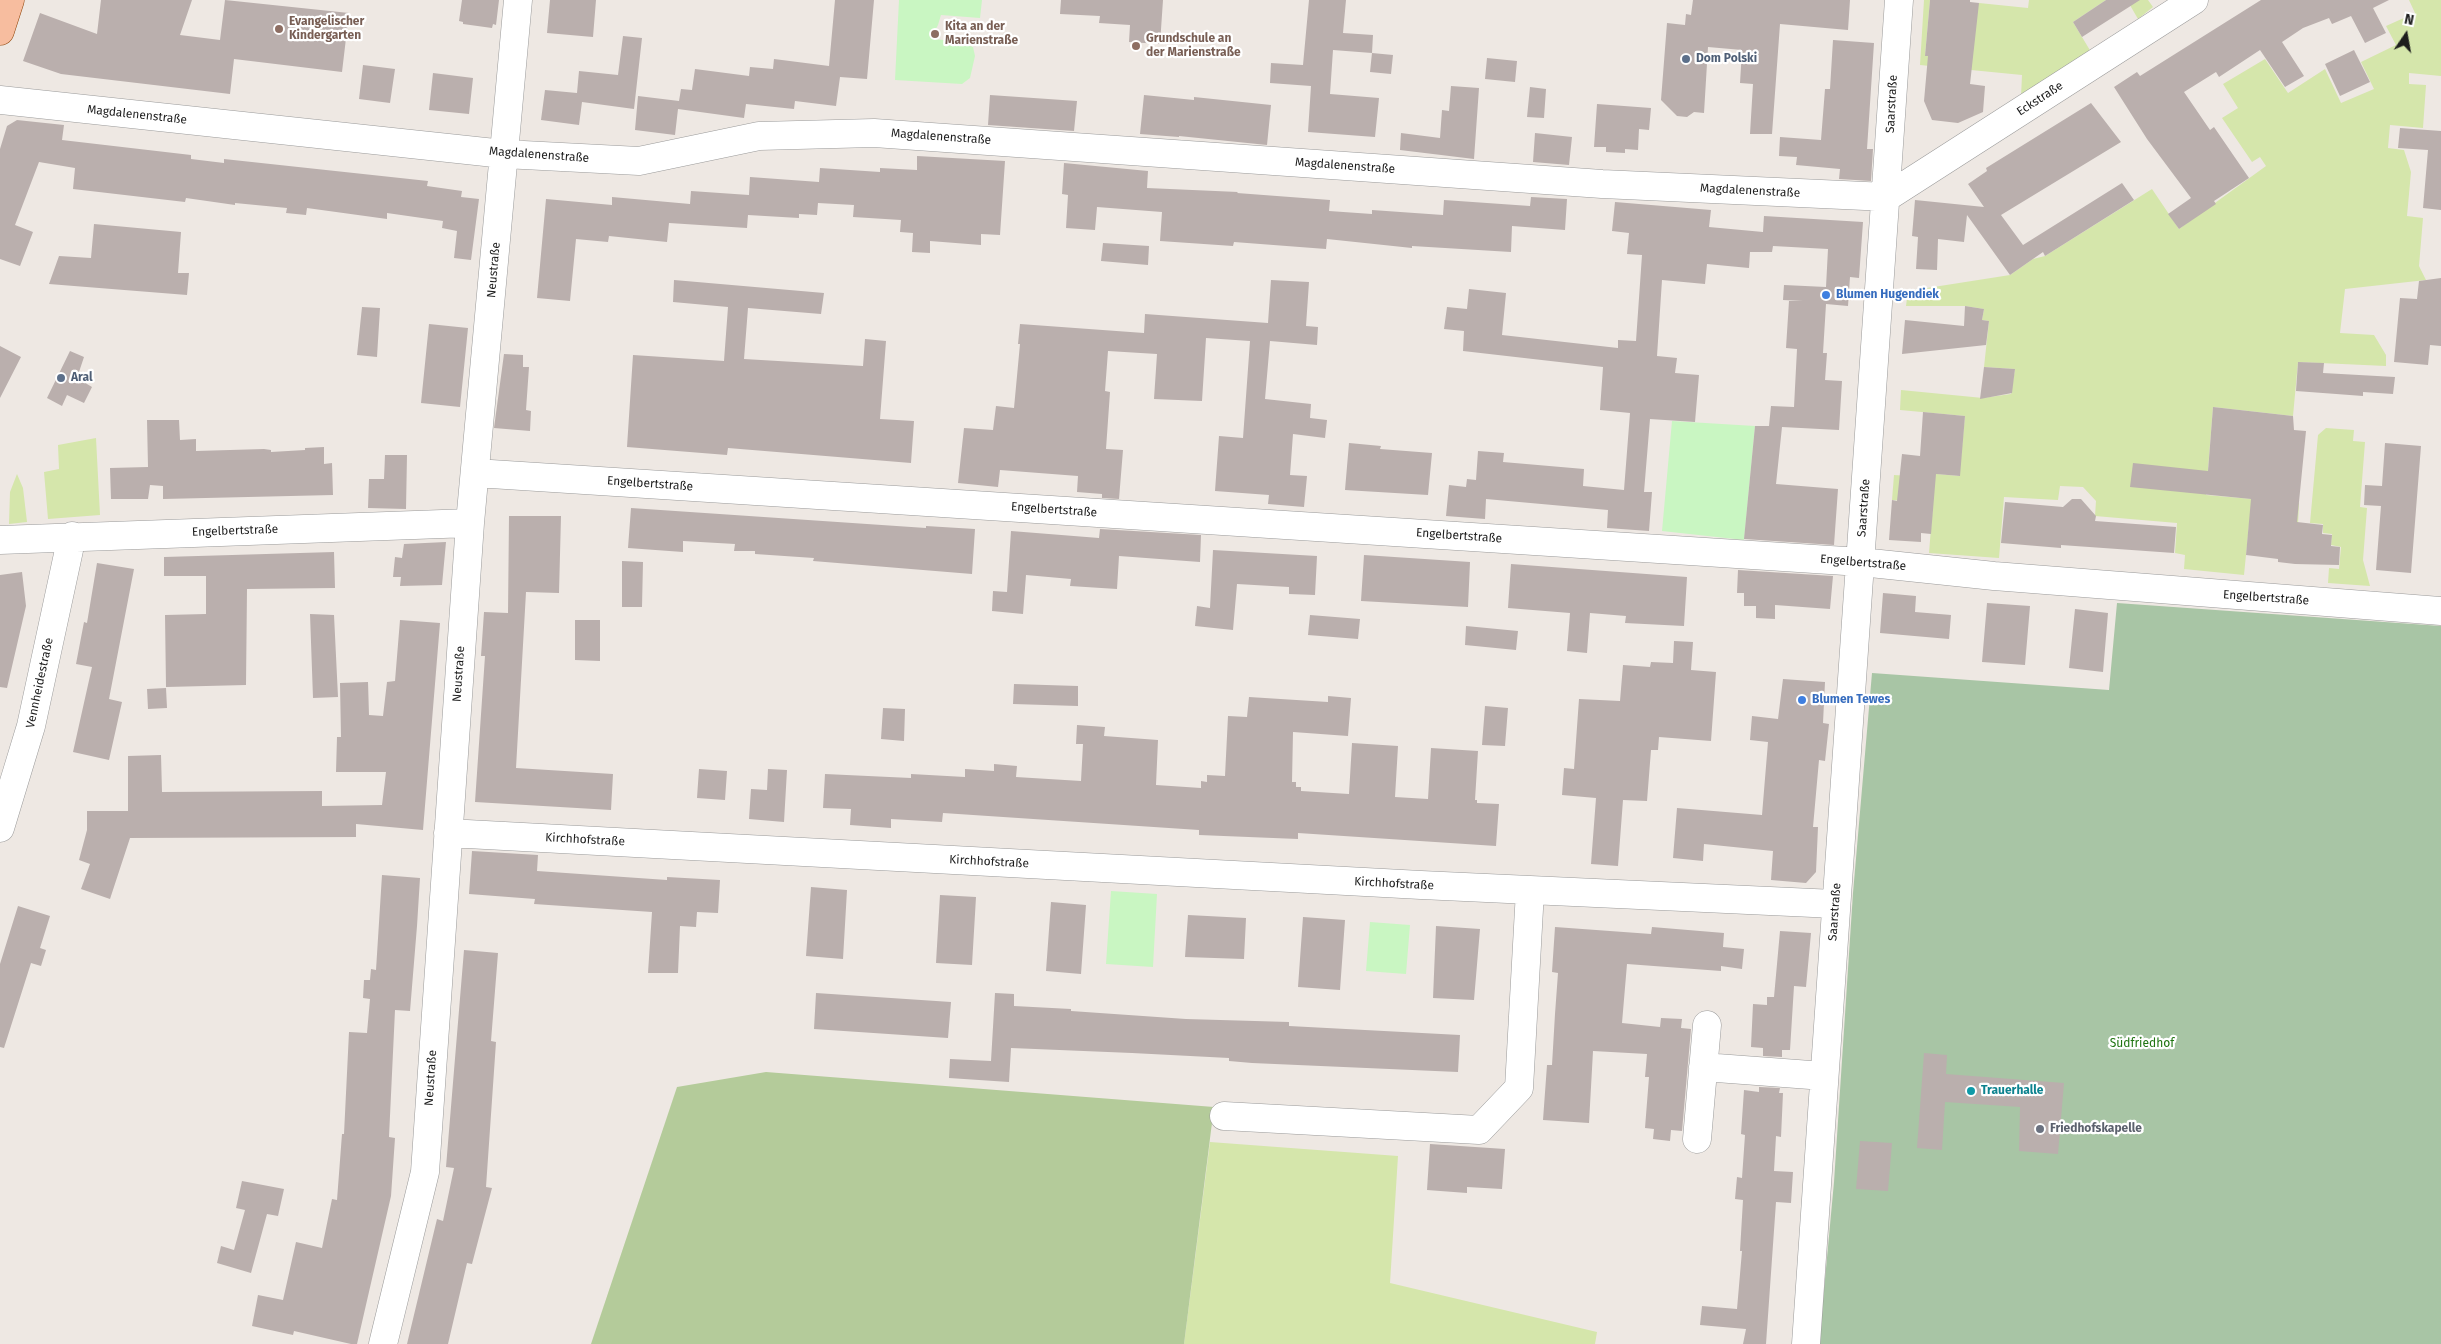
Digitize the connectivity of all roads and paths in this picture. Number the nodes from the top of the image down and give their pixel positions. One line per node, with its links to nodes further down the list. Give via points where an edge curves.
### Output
1 (10, 0): 5 (main road)
2 (518, 0): 7 (street, Neustraße)
3 (1899, 0): 8 (street, Saarstraße)
4 (2194, 0): 8 (street, Eckstraße)
5 (0, 30)
6 (0, 100): 7 (street, Magdalenenstraße)
7 (504, 154): 8 (street, Magdalenenstraße, via 639,161 759,136 874,133 1602,184); 9 (street, Neustraße)
8 (1887, 197): 13 (street, Saarstraße)
9 (475, 473): 10 (street, Neustraße); 13 (street, Engelbertstraße)
10 (470, 523): 11 (street, Engelbertstraße); 17 (street, Neustraße)
11 (72, 536): 12 (street, Engelbertstraße); 16 (street, Vennheidestraße, via 31,726)
12 (0, 540)
13 (1861, 562): 15 (street, Engelbertstraße, via 1994,576); 19 (street, Saarstraße)
14 (2441, 606): 15 (street)
15 (2441, 611)
16 (0, 828)
17 (448, 833): 18 (street, Kirchhofstraße); 25 (street, Neustraße, via 425,1172)
18 (1530, 891): 19 (street, Kirchhofstraße); 23 (street, via 1519,1088 1479,1130)
19 (1835, 904): 22 (street, Saarstraße)
20 (1707, 1025): 21 (street)
21 (1703, 1067): 22 (street); 24 (street)
22 (1824, 1076): 26 (street, Saarstraße)
23 (1224, 1116)
24 (1697, 1139)
25 (383, 1344)
26 (1806, 1344)

